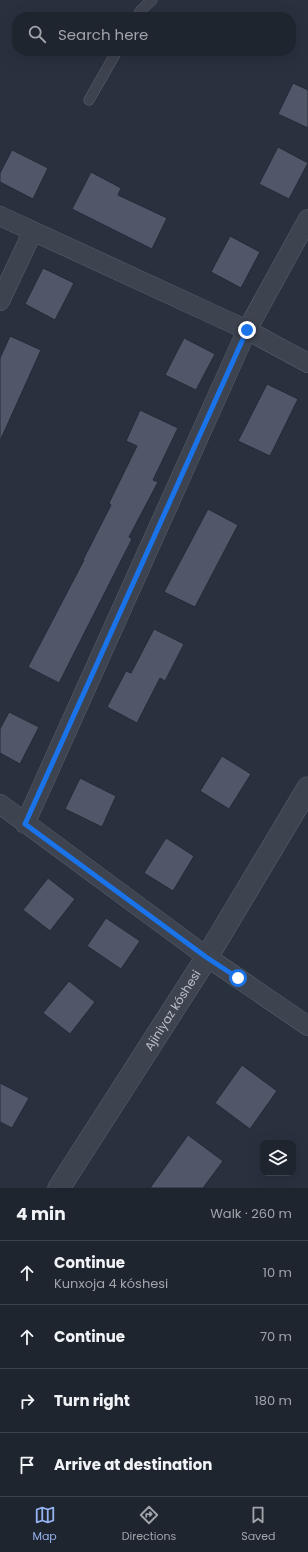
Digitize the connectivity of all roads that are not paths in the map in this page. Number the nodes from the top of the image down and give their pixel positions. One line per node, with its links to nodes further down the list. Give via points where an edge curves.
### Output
1 (152, 0): 2 (lane)
2 (140, 12)
3 (114, 56): 4 (lane)
4 (89, 100)
5 (0, 216): 7 (street)
6 (308, 219): 9 (street)
7 (33, 231): 8 (street); 9 (street)
8 (0, 301)
9 (247, 330): 10 (street); 13 (street)
10 (308, 363)
11 (308, 788): 14 (street, Ajiniyaz kóshesi)
12 (0, 804): 13 (street)
13 (25, 824): 14 (street)
14 (206, 957): 15 (street); 16 (street, Ajiniyaz kóshesi)
15 (308, 1026)
16 (59, 1188)

